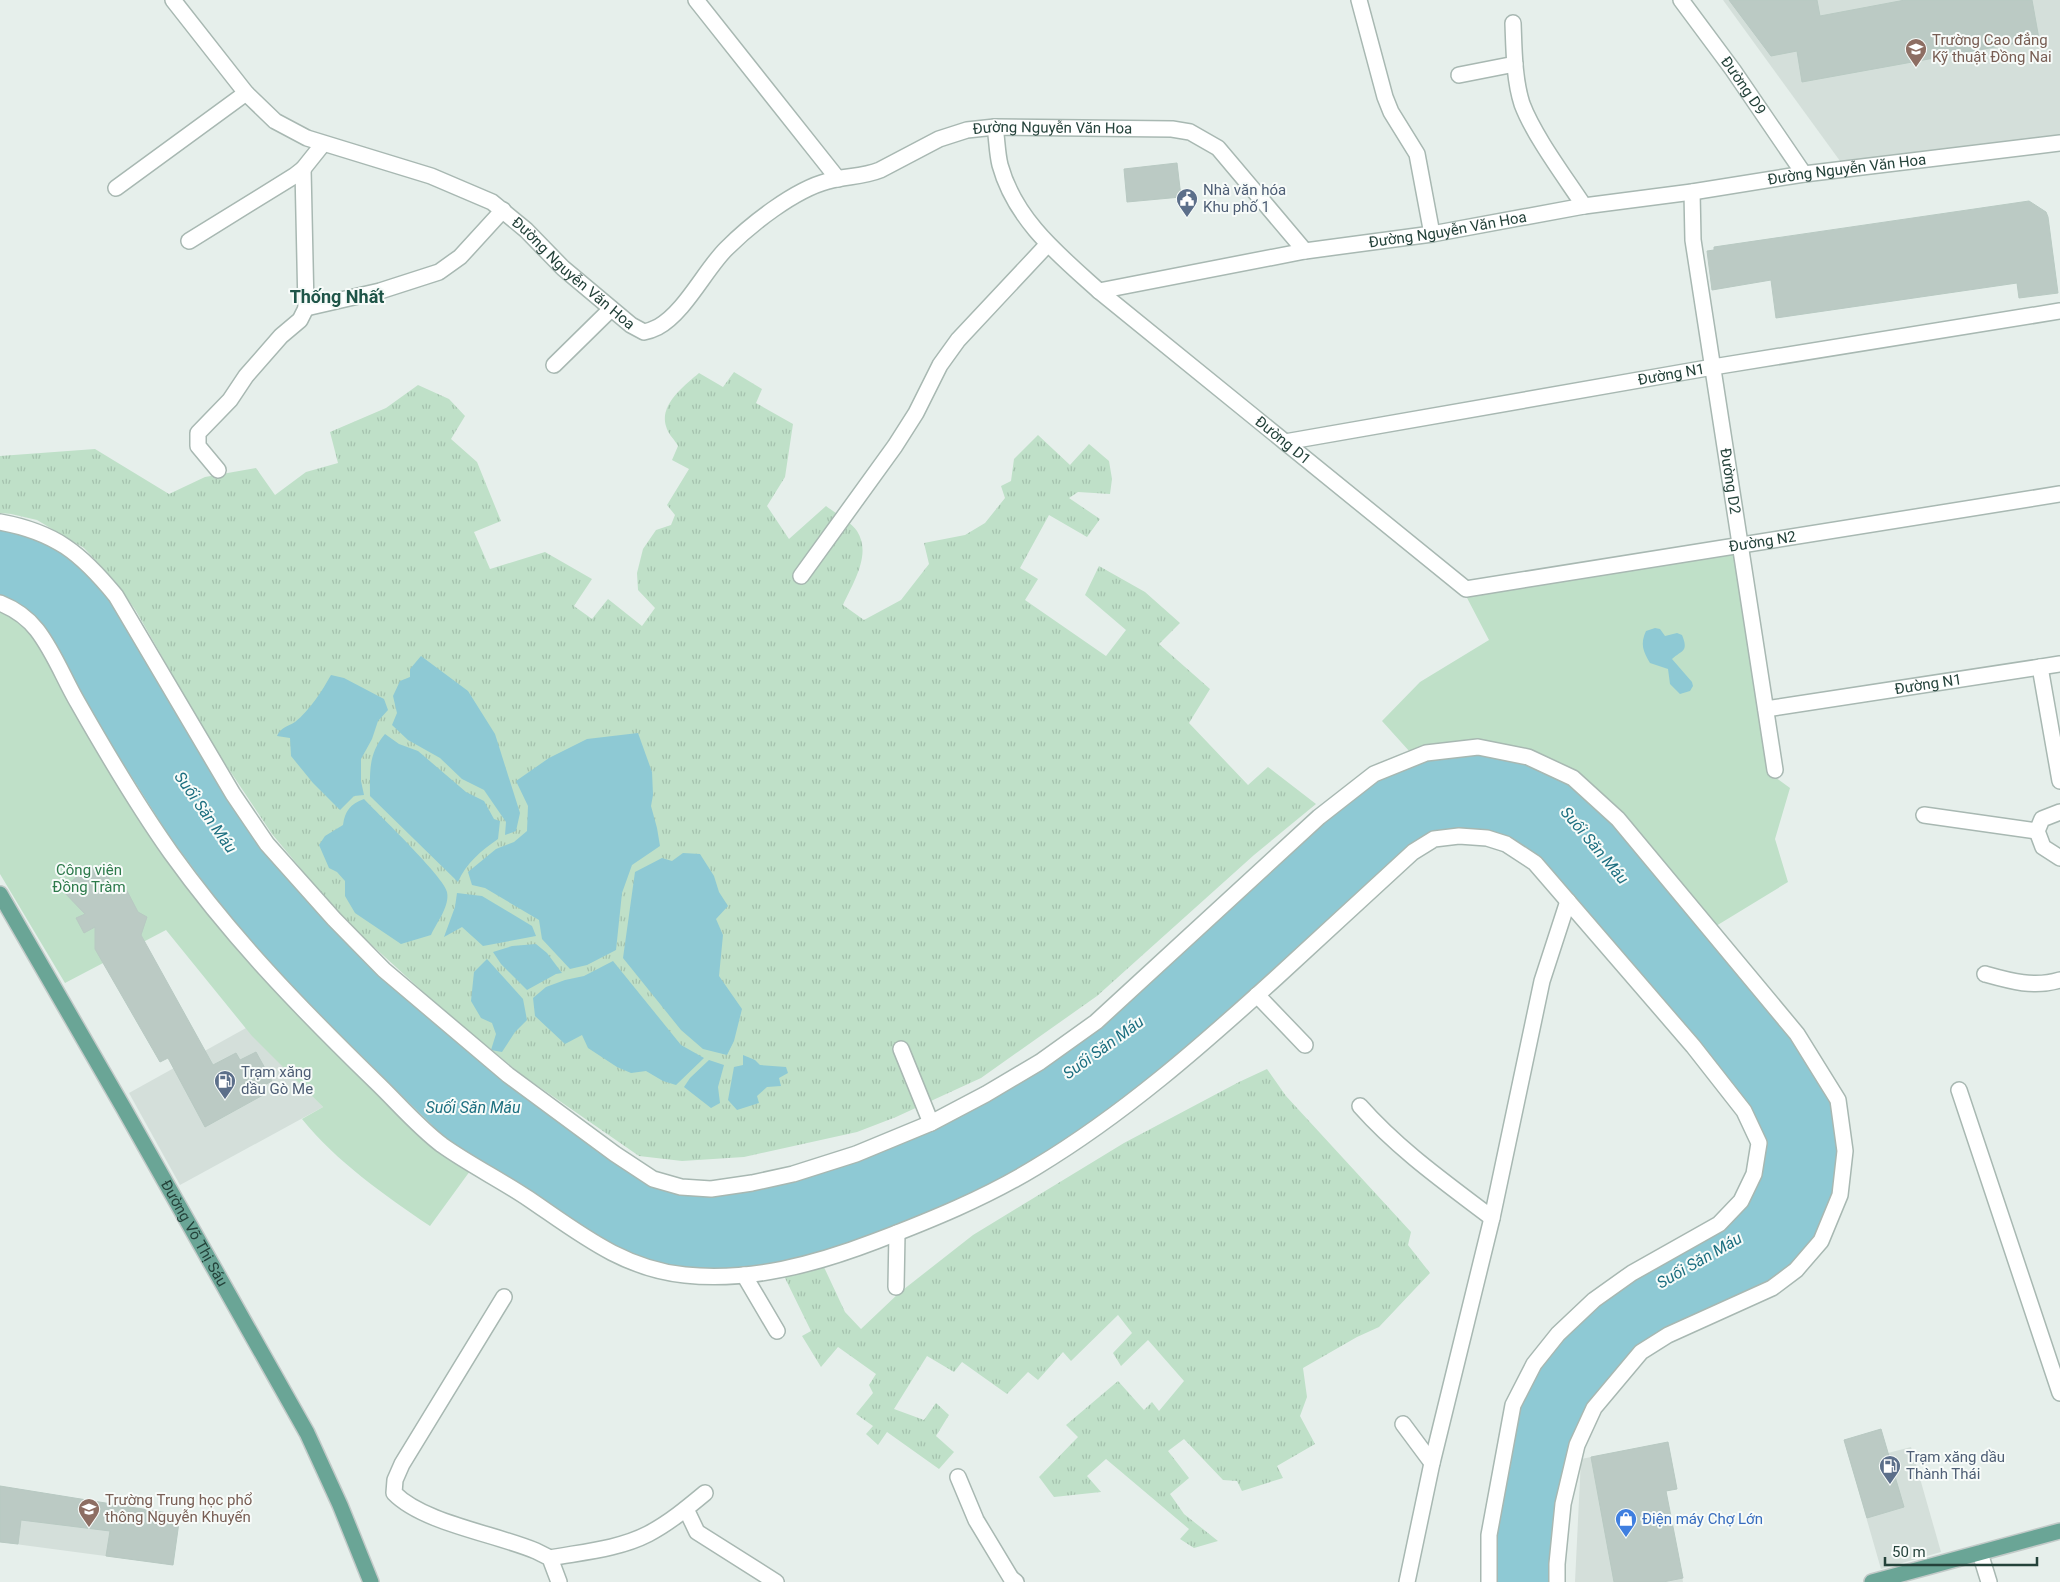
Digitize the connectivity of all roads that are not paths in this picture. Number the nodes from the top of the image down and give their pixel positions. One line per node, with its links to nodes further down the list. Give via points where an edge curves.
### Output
1 (173, 0): 8 (street, Đường Nguyễn Văn Hoa)
2 (696, 0): 14 (street)
3 (1359, 0): 19 (street, via 1384,97 1417,154)
4 (1681, 0): 13 (street, Đường D9)
5 (1513, 23): 6 (street)
6 (1515, 64): 7 (street); 17 (street, via 1528,119)
7 (1459, 75)
8 (246, 92): 11 (street, Đường Nguyễn Văn Hoa, via 275,121); 15 (street)
9 (995, 127): 14 (street, Đường Nguyễn Văn Hoa, via 953,134 880,170); 21 (street, Đường D1, via 1000,164 1008,188 1022,214); 22 (street, Đường Nguyễn Văn Hoa, via 1190,132 1218,148)
10 (2060, 143): 13 (street, Đường Nguyễn Văn Hoa)
11 (323, 144): 12 (street); 18 (street, Đường Nguyễn Văn Hoa, via 431,176 492,202)
12 (303, 169): 20 (street); 24 (street)
13 (1804, 174): 16 (street, Đường Nguyễn Văn Hoa)
14 (838, 178): 25 (street, Đường Nguyễn Văn Hoa, via 785,202 744,234 726,249 676,312 659,327 644,332)
15 (116, 188)
16 (1692, 192): 17 (street, Đường Nguyễn Văn Hoa); 28 (street, Đường D2, via 1693,240)
17 (1584, 206): 19 (street, Đường Nguyễn Văn Hoa)
18 (503, 210): 24 (street, via 460,257 439,272); 25 (street, Đường Nguyễn Văn Hoa)
19 (1432, 234): 22 (street, Đường Nguyễn Văn Hoa)
20 (189, 241)
21 (1047, 244): 23 (street, Đường D1); 34 (street, via 958,340 940,365 895,446)
22 (1305, 252): 23 (street)
23 (1099, 291): 29 (street, Đường D1)
24 (306, 308): 30 (street, via 300,320 281,336 230,400 198,433 198,446)
25 (611, 309): 27 (street)
26 (2060, 311): 28 (street, Đường N1)
27 (554, 365)
28 (1713, 367): 29 (street, Đường N1); 33 (street, Đường D2)
29 (1285, 442): 35 (street, Đường D1)
30 (218, 470)
31 (2060, 494): 33 (street, Đường N2)
32 (0, 522): 55 (street, via 58,540 97,572 116,596 266,844 334,919 372,957 508,1075 653,1179 680,1187 711,1189 752,1183 856,1154)
33 (1740, 544): 35 (street, Đường N2); 39 (street, Đường D2)
34 (801, 576)
35 (1466, 589)
36 (0, 603): 58 (street, via 17,611 39,632 146,815 175,859 242,945 441,1144 526,1197 588,1241 620,1258 653,1270 684,1275)
37 (2060, 664): 38 (street, Đường N1)
38 (2040, 667): 39 (street, Đường N1); 41 (street)
39 (1766, 709): 40 (street, Đường D2)
40 (1775, 770)
41 (2060, 781)
42 (2060, 812): 44 (street, via 2042,819)
43 (1924, 815): 44 (street)
44 (2037, 831): 45 (street, via 2043,847)
45 (2060, 858)
46 (0, 894): 71 (main road, Đường Võ Thị Sáu, via 307,1433)
47 (1568, 901): 50 (street, via 1535,863 1506,844 1487,838 1459,836 1434,839 1413,852); 56 (street, via 1542,981); 76 (street, via 1693,1046 1744,1111 1759,1143 1754,1174 1741,1201 1719,1224 1632,1273 1594,1300 1558,1334 1534,1364 1513,1405 1489,1535)
48 (1985, 974): 49 (street, via 2017,984)
49 (2060, 980)
50 (1257, 995): 51 (street); 57 (street, via 1202,1045 1122,1109 1052,1156 991,1192)
51 (1305, 1045)
52 (900, 1049): 55 (street)
53 (1959, 1090): 62 (street)
54 (1360, 1106): 56 (street, via 1400,1147)
55 (931, 1123): 77 (street, via 1040,1062 1096,1022 1319,817 1374,774 1426,753 1478,747 1528,757 1573,778 1618,819 1797,1034 1838,1100 1845,1151 1840,1195 1821,1241 1796,1270 1772,1288 1668,1335 1641,1352 1594,1408 1577,1445 1563,1504)
56 (1492, 1218): 64 (street)
57 (897, 1233): 58 (street, via 799,1266); 59 (street)
58 (744, 1275): 61 (street)
59 (896, 1287)
60 (504, 1297): 70 (street, via 402,1464 394,1493 403,1502 427,1514 518,1543)
61 (777, 1331)
62 (2060, 1394)
63 (1403, 1424): 64 (street)
64 (1432, 1463): 75 (street)
65 (958, 1477): 74 (street, via 976,1520)
66 (705, 1493): 67 (street)
67 (686, 1509): 70 (street, via 647,1535); 73 (street, via 697,1532)
68 (2060, 1531): 69 (main road)
69 (1980, 1553): 78 (main road); 79 (street)
70 (550, 1558): 72 (street)
71 (371, 1582)
72 (560, 1582)
73 (776, 1582)
74 (1016, 1582)
75 (1407, 1582)
76 (1488, 1582)
77 (1557, 1582)
78 (1872, 1582)
79 (1989, 1582)

